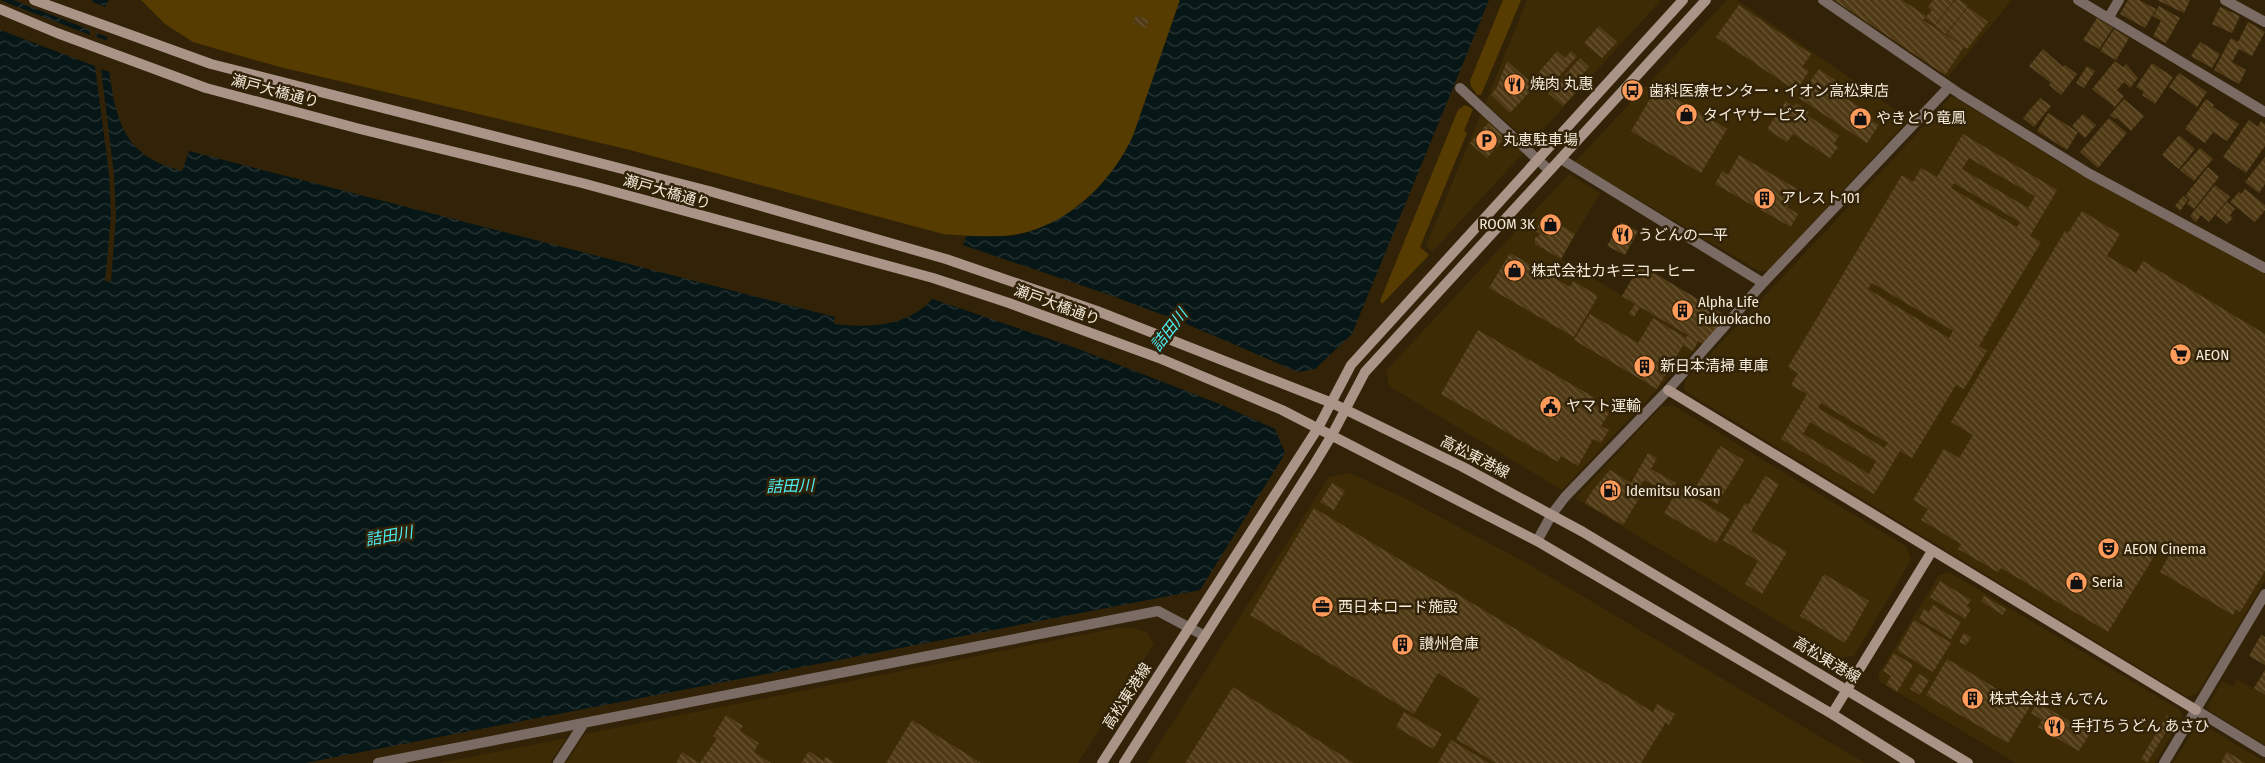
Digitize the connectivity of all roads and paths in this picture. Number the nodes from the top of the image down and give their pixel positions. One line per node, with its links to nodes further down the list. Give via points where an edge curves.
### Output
1 (34, 0): 20 (street, 瀬戸大橋通り, via 211,64 709,192 946,259 1096,311)
2 (1683, 0): 15 (street)
3 (1706, 0): 14 (street)
4 (1822, 0): 11 (street)
5 (2078, 0): 9 (street)
6 (2119, 0): 9 (street)
7 (2224, 0): 10 (street)
8 (0, 9): 22 (street, 瀬戸大橋通り, via 206,88 933,278 1149,355)
9 (2109, 17): 13 (street)
10 (2265, 22)
11 (1950, 87): 17 (street, via 2088,173); 18 (street)
12 (1460, 88): 15 (street)
13 (2265, 112)
14 (1561, 159): 16 (street); 18 (street)
15 (1537, 160): 16 (street); 20 (street, via 1351,365)
16 (1549, 170): 21 (street, via 1366,372)
17 (2265, 268)
18 (1763, 282): 19 (street)
19 (1668, 390): 24 (street); 26 (street)
20 (1332, 403): 21 (street, 高松東港線); 22 (street, 高松東港線)
21 (1346, 409): 23 (street); 24 (street, 高松東港線)
22 (1318, 428): 23 (street, 瀬戸大橋通り); 28 (street, 高松東港線)
23 (1332, 435): 25 (street); 29 (street)
24 (1552, 514): 25 (street); 30 (street, 高松東港線)
25 (1537, 541): 32 (street)
26 (1932, 551): 30 (street); 31 (street)
27 (2265, 594): 31 (street)
28 (1190, 627): 29 (street); 33 (street, via 1158,611); 37 (street, 高松東港線)
29 (1205, 636): 38 (street)
30 (1847, 690): 32 (street); 40 (street, 高松東港線)
31 (2196, 710): 34 (street); 41 (street)
32 (1832, 714): 39 (street)
33 (584, 723): 35 (street); 36 (street)
34 (2265, 752)
35 (378, 763)
36 (558, 763)
37 (1102, 763)
38 (1124, 763)
39 (1910, 763)
40 (1968, 763)
41 (2164, 763)

